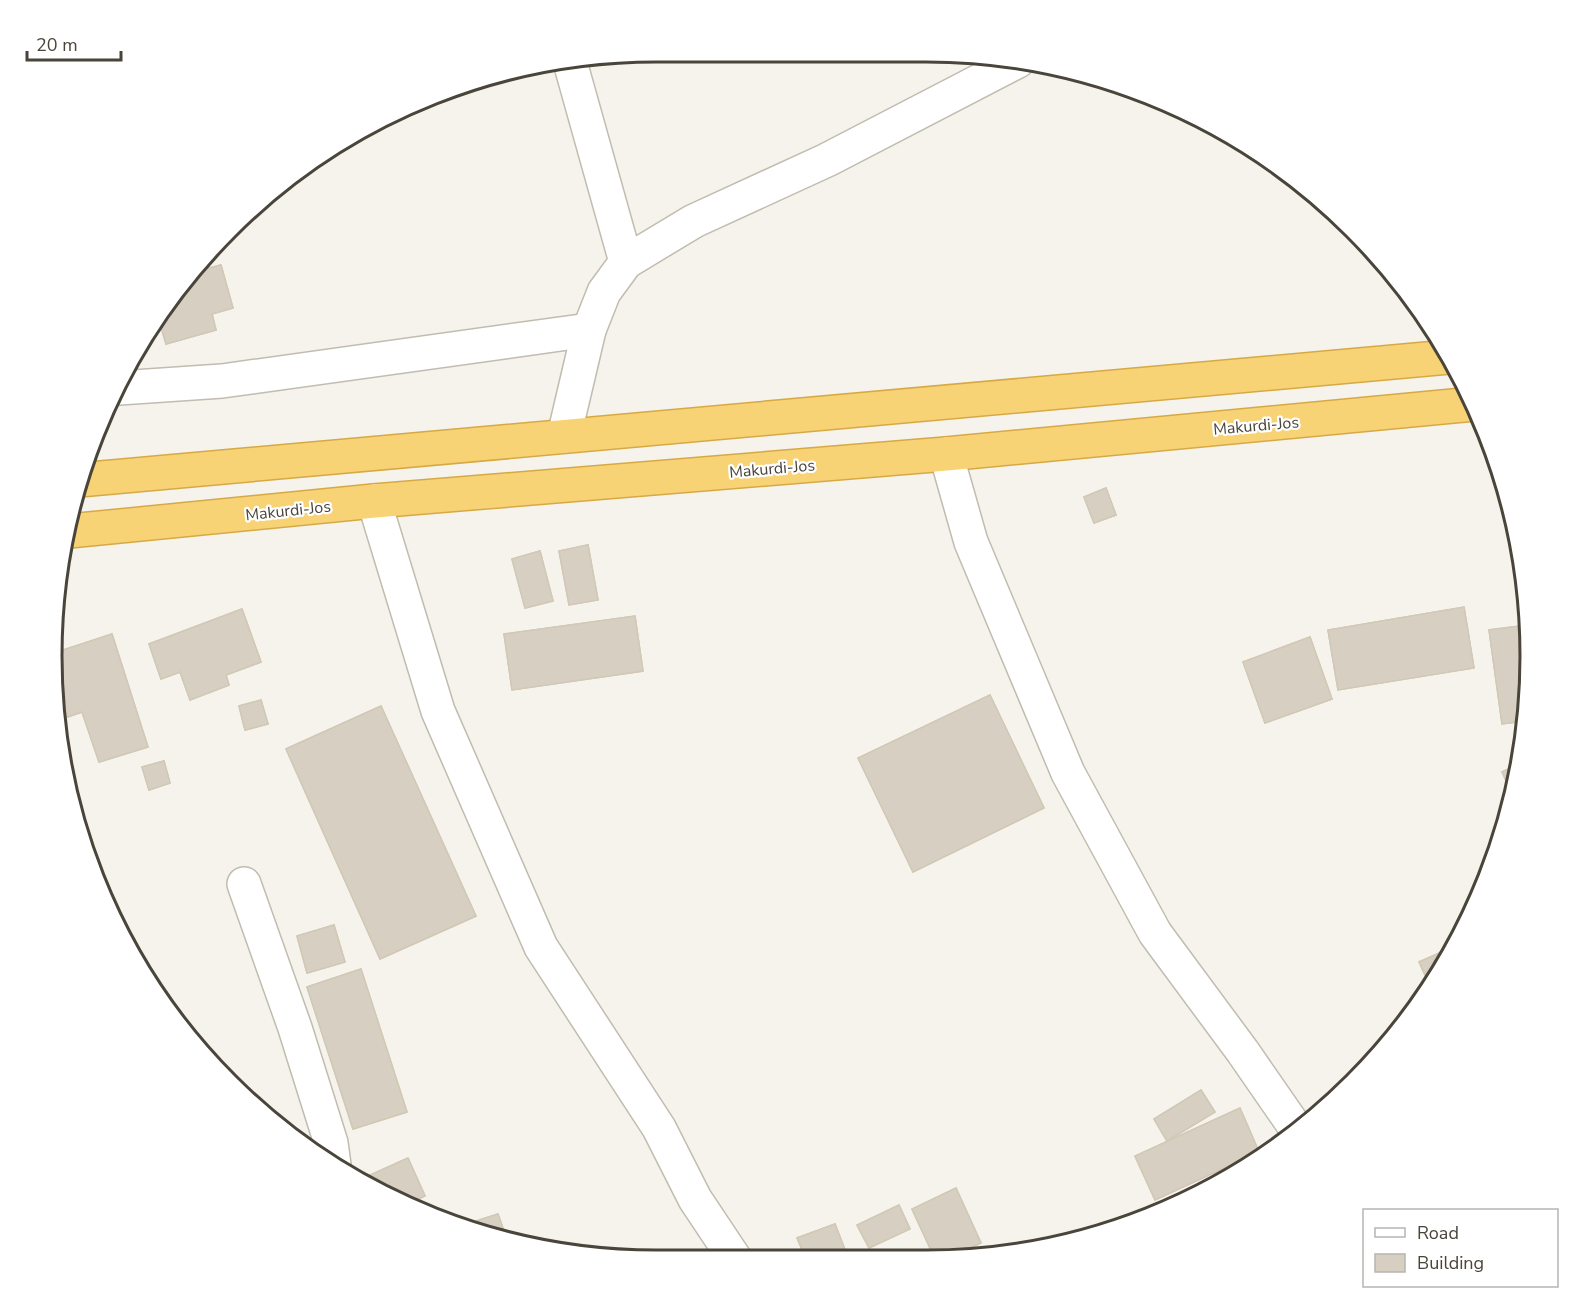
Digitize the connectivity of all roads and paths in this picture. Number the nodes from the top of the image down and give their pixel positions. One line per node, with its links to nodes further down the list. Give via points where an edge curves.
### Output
1 (1006, 67): 3 (street, via 827,160 694,221)
2 (572, 68): 3 (street)
3 (626, 262): 4 (street, via 604,292)
4 (589, 330): 6 (street, via 222,381); 8 (street)
5 (1440, 358): 8 (highway)
6 (126, 388)
7 (1464, 405): 9 (highway, Makurdi-Jos)
8 (564, 436): 10 (highway)
9 (946, 454): 11 (highway, Makurdi-Jos); 14 (street, via 971,542 1068,773 1155,933)
10 (89, 479)
11 (374, 501): 12 (highway, Makurdi-Jos); 16 (street, via 438,711 540,947 658,1128 695,1199)
12 (75, 530)
13 (244, 884): 15 (street, via 295,1028)
14 (1292, 1123)
15 (332, 1154)
16 (729, 1250)

